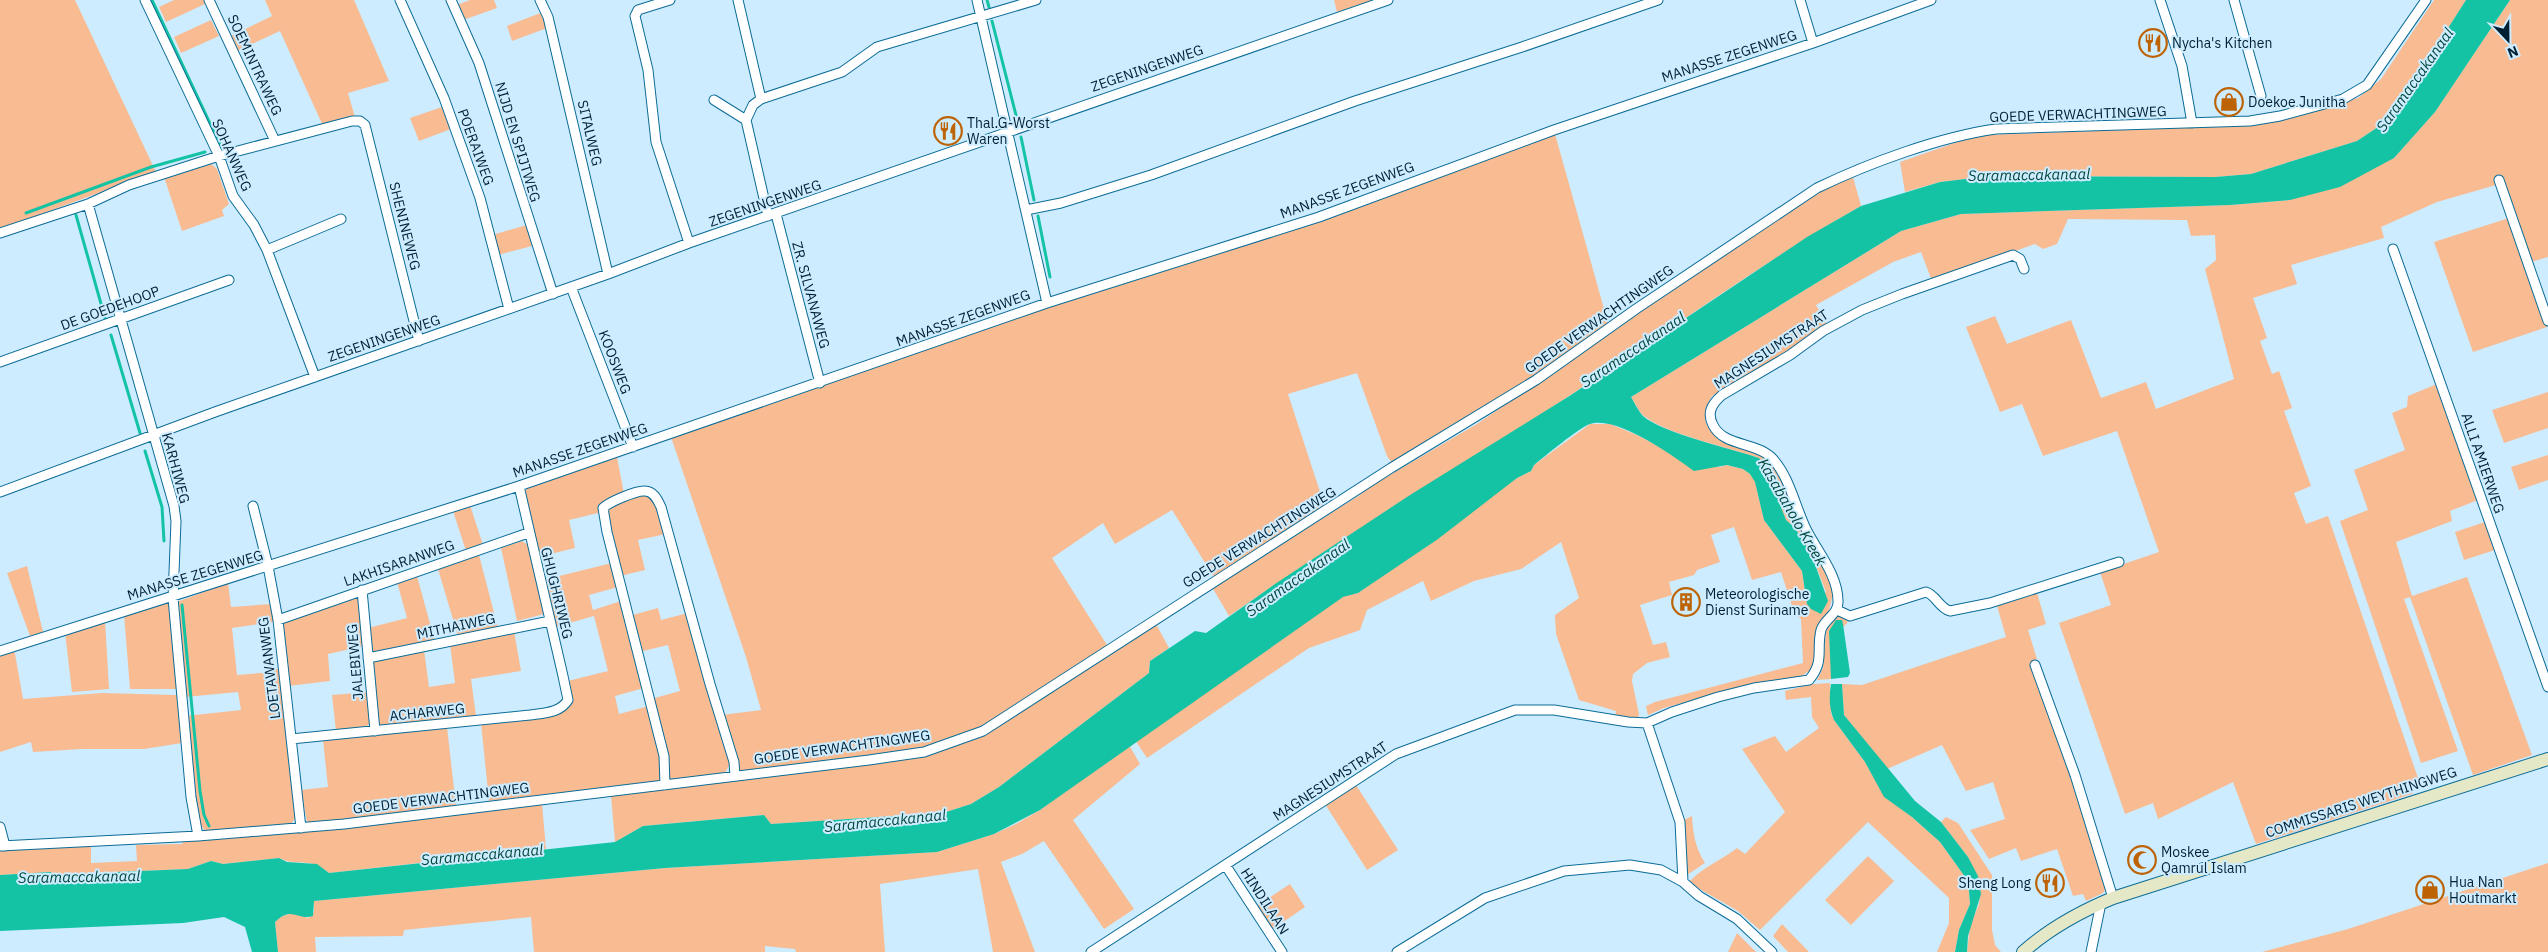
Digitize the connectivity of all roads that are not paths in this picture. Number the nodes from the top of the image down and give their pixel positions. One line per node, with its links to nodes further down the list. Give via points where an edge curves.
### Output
1 (145, 0): 26 (street, SOHANWEG)
2 (209, 0): 25 (street, SOEMINTRAWEG)
3 (400, 0): 42 (street, POERAIWEG, via 444,98 480,198)
4 (451, 0): 40 (street, NIJD EN SPIJTWEG, via 479,63)
5 (540, 0): 37 (street, SITALWEG, via 548,17)
6 (670, 0): 33 (street, via 638,10 635,16 648,70 656,142)
7 (738, 0): 20 (street)
8 (977, 0): 17 (street)
9 (1036, 0): 17 (street)
10 (1388, 0): 24 (street, ZEGENINGENWEG)
11 (1658, 0): 29 (street, via 1355,101 1150,175)
12 (1800, 0): 18 (street)
13 (1930, 0): 18 (street, MANASSE ZEGENWEG)
14 (2160, 0): 23 (street, via 2182,66)
15 (2234, 0): 19 (street)
16 (2426, 0): 23 (street, GOEDE VERWACHTINGWEG, via 2367,85 2343,99 2250,121)
17 (982, 17): 20 (street, via 877,47 842,72); 24 (street)
18 (1813, 43): 41 (street, MANASSE ZEGENWEG, via 1554,130 1319,217)
19 (2262, 96)
20 (761, 99): 22 (street, via 753,105)
21 (714, 100): 22 (street)
22 (746, 120): 30 (street, ZR. SILVANAWEG)
23 (2192, 123): 71 (street, GOEDE VERWACHTINGWEG, via 1973,132 1847,174 1817,188 1748,233 1536,380 1359,489 983,731 924,752)
24 (1009, 131): 29 (street); 30 (street, ZEGENINGENWEG)
25 (275, 141): 26 (street); 45 (street, SHENINEWEG, via 352,121 366,125)
26 (219, 156): 28 (street, via 130,185); 35 (street, SOHANWEG, via 234,196)
27 (2499, 180): 44 (street)
28 (88, 204): 32 (street); 43 (street, KARHIWEG)
29 (1026, 210): 41 (street)
30 (772, 215): 33 (street, ZEGENINGENWEG); 48 (street, ZR. SILVANAWEG)
31 (341, 219): 35 (street)
32 (0, 233)
33 (689, 243): 37 (street, ZEGENINGENWEG)
34 (2393, 248): 65 (street, ALLI AMIERWEG)
35 (267, 250): 47 (street, SOHANWEG)
36 (2024, 269): 59 (street, MAGNESIUMSTRAAT, via 2020,259 2013,254 1880,302 1823,331 1714,402 1710,415 1720,434 1763,451 1781,469 1806,529 1832,576 1839,603)
37 (608, 274): 39 (street, ZEGENINGENWEG)
38 (229, 280): 43 (street, DE GOEDEHOOP)
39 (571, 287): 40 (street, ZEGENINGENWEG); 50 (street, KOOSWEG)
40 (553, 294): 42 (street, ZEGENINGENWEG)
41 (1047, 302): 48 (street, MANASSE ZEGENWEG)
42 (509, 309): 45 (street, ZEGENINGENWEG)
43 (120, 320): 46 (street, DE GOEDEHOOP); 49 (street, KARHIWEG)
44 (2548, 321)
45 (419, 341): 47 (street, ZEGENINGENWEG)
46 (0, 362)
47 (315, 377): 49 (street, ZEGENINGENWEG)
48 (820, 382): 50 (street, MANASSE ZEGENWEG)
49 (154, 436): 52 (street, ZEGENINGENWEG); 58 (street, KARHIWEG, via 176,521)
50 (633, 447): 51 (street, MANASSE ZEGENWEG)
51 (519, 486): 54 (street, GHUGHRIWEG); 56 (street, MANASSE ZEGENWEG)
52 (0, 492)
53 (253, 506): 56 (street, LOETAWANWEG)
54 (528, 533): 57 (street, LAKHISARANWEG); 61 (street, GHUGHRIWEG)
55 (2119, 562): 59 (street, via 1990,603 1950,611 1928,592 1850,616)
56 (268, 566): 58 (street, MANASSE ZEGENWEG); 60 (street, LOETAWANWEG)
57 (362, 590): 60 (street, LAKHISARANWEG); 63 (street, JALEBIWEG)
58 (173, 598): 62 (street, MANASSE ZEGENWEG); 75 (street, KARHIWEG, via 189,778)
59 (1836, 610): 67 (street, MAGNESIUMSTRAAT, via 1821,629 1819,664 1809,680 1718,697)
60 (278, 620): 69 (street, LOETAWANWEG)
61 (550, 621): 63 (street, MITHAIWEG); 66 (street, GHUGHRIWEG, via 568,700)
62 (0, 651)
63 (368, 658): 68 (street, JALEBIWEG)
64 (2034, 665): 79 (street, via 2075,775)
65 (2548, 687)
66 (564, 706): 68 (street, ACHARWEG, via 530,715)
67 (1647, 723): 77 (street, MAGNESIUMSTRAAT, via 1538,708 1497,716 1396,754); 78 (street, via 1680,822)
68 (375, 731): 69 (street, ACHARWEG)
69 (292, 739): 74 (street, LOETAWANWEG)
70 (2548, 759): 79 (main road, COMMISSARIS WEYTHINGWEG)
71 (735, 776): 72 (street, GOEDE VERWACHTINGWEG); 72 (street, via 734,762 661,507 651,492 644,490 603,508 664,756)
72 (665, 785): 74 (street, GOEDE VERWACHTINGWEG)
73 (0, 827): 76 (street)
74 (301, 828): 75 (street, GOEDE VERWACHTINGWEG)
75 (198, 836): 76 (street, GOEDE VERWACHTINGWEG)
76 (3, 846)
77 (1226, 866): 80 (street, MAGNESIUMSTRAAT); 81 (street, HINDILAAN)
78 (1683, 882): 82 (street, via 1661,870 1630,865 1564,871 1485,898); 83 (street, via 1699,896 1737,919)
79 (2107, 901): 84 (main road, COMMISSARIS WEYTHINGWEG, via 2047,931); 85 (street)
80 (1091, 952)
81 (1282, 952)
82 (1396, 952)
83 (1772, 952)
84 (2023, 952)
85 (2091, 952)

